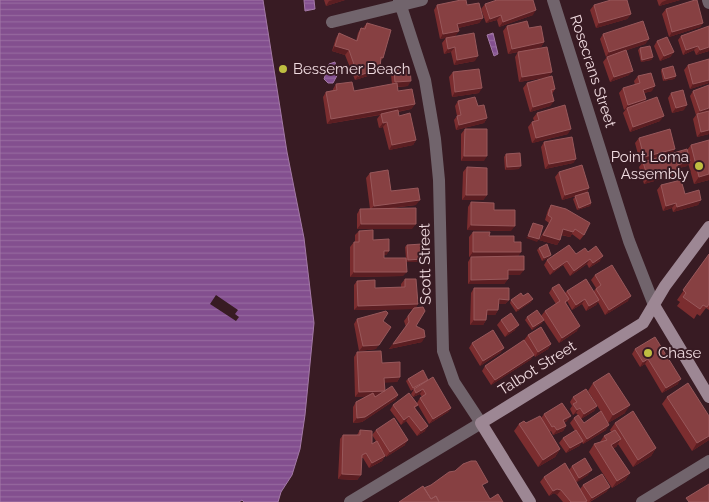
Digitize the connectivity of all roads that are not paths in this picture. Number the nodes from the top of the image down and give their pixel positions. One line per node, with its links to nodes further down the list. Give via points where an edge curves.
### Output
1 (422, 0): 3 (street)
2 (553, 0): 6 (street, Rosecrans Street, via 630,241)
3 (400, 3): 4 (street); 8 (street, Scott Street, via 425,80 435,139 443,351 454,382)
4 (332, 22)
5 (709, 228): 6 (main road, Talbot Street)
6 (654, 304): 7 (main road, Rosecrans Street); 8 (main road, Talbot Street, via 643,323)
7 (709, 398)
8 (480, 423): 10 (street, Talbot Street); 11 (main road, Scott Street)
9 (709, 461): 12 (street)
10 (350, 502)
11 (530, 502)
12 (642, 502)

